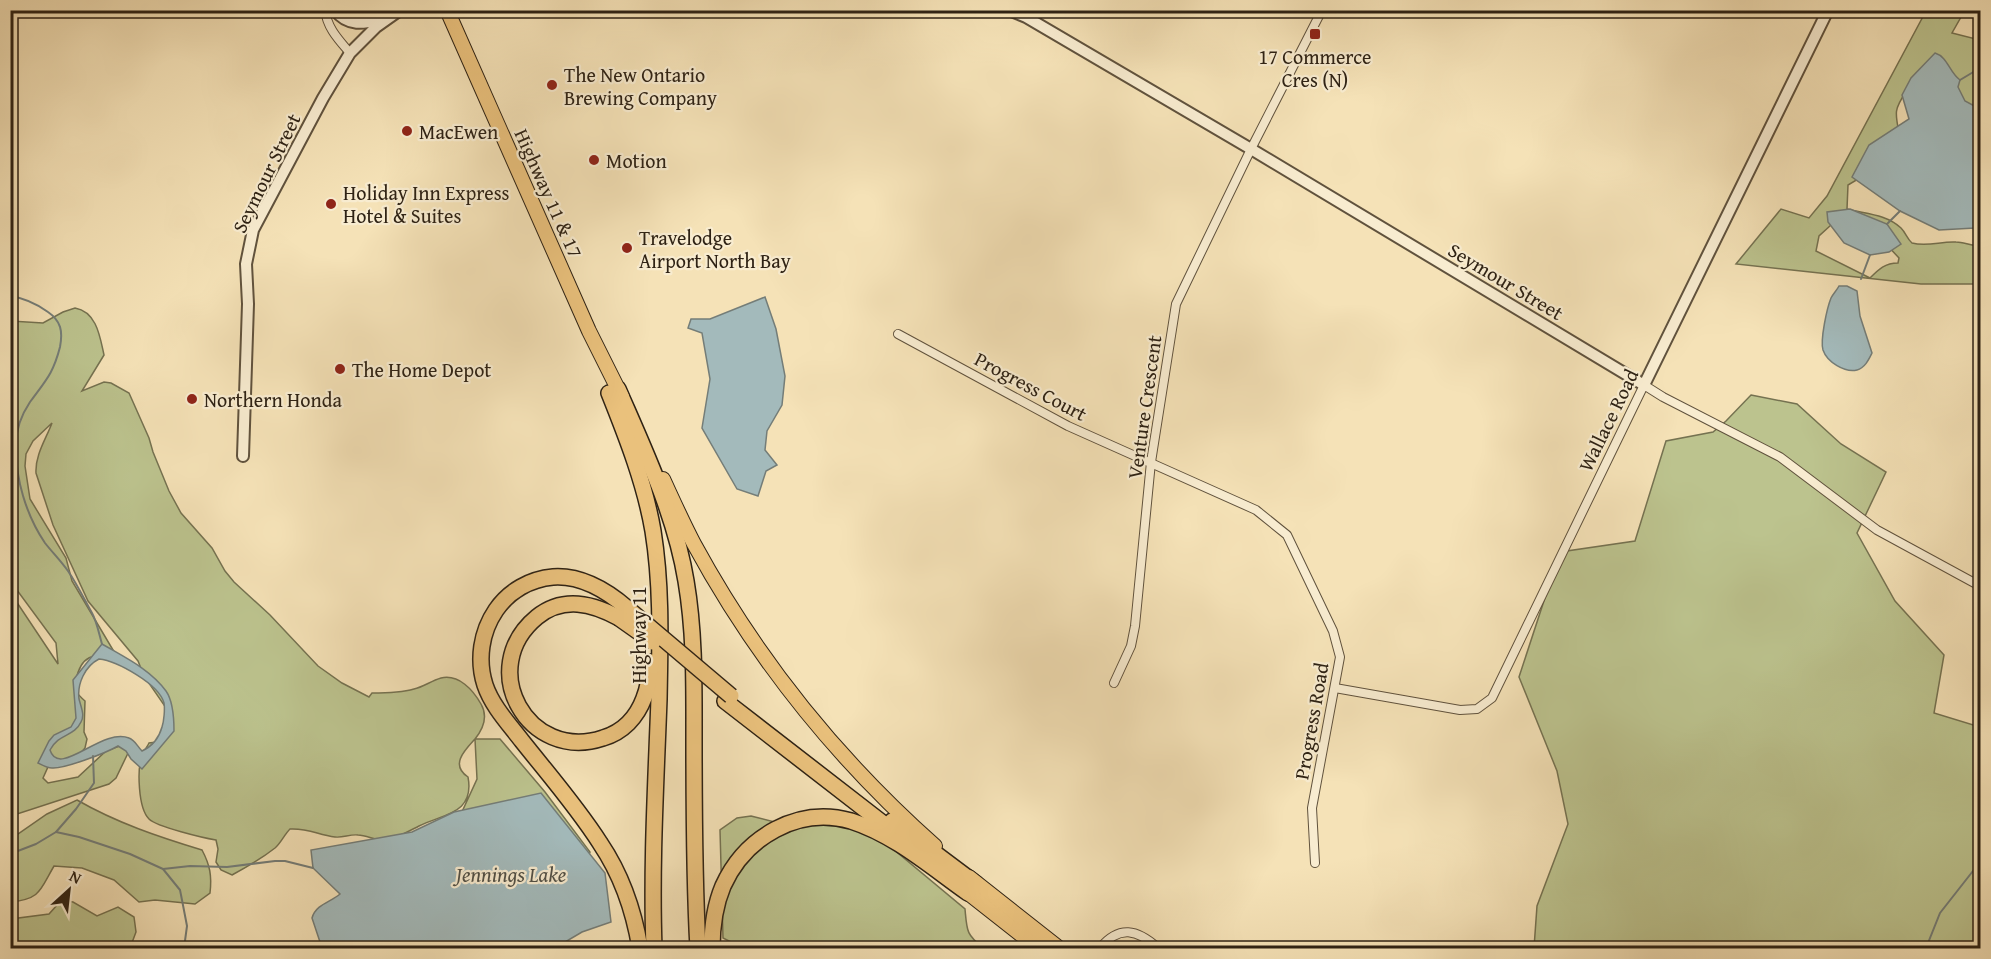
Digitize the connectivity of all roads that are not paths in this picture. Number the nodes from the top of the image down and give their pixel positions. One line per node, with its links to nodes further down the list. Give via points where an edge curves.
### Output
1 (325, 10): 9 (street, via 334,34)
2 (335, 10): 8 (street, via 343,19 357,23)
3 (400, 10): 8 (street, Seymour Street)
4 (447, 10): 13 (highway, Highway 11 & 17)
5 (1009, 10): 10 (street, Seymour Street)
6 (1322, 10): 10 (street, Venture Crescent)
7 (1828, 10): 12 (street, Wallace Road)
8 (387, 18): 9 (street, Seymour Street)
9 (350, 53): 14 (street, Seymour Street, via 253,230 246,264)
10 (1251, 148): 12 (street, Seymour Street); 15 (street, Venture Crescent, via 1176,304)
11 (898, 334): 15 (street, Progress Court, via 1068,426)
12 (1644, 385): 17 (street, Seymour Street, via 1780,457 1877,530); 20 (street, Wallace Road, via 1492,698 1477,709 1460,710)
13 (614, 391): 16 (highway, Highway 11); 22 (highway, Highway 11 & 17, via 695,545 772,668 858,771); 25 (highway, via 664,501 678,545 691,612)
14 (243, 456)
15 (1151, 462): 19 (street, Venture Crescent, via 1135,626 1131,646); 20 (street, Progress Road, via 1256,510 1287,535 1334,631 1340,657)
16 (653, 530): 18 (highway, via 652,656 647,691 638,710 616,733 588,742 566,741 544,733 520,709 511,688 512,655 525,629 541,614 562,604); 24 (highway, Highway 11, via 661,603)
17 (1980, 586)
18 (623, 613): 22 (highway, bridge); 23 (highway, via 607,593 580,580 559,577 529,583 504,600 491,619 483,640 481,662 485,684 496,706 607,854 632,911)
19 (1114, 683)
20 (1335, 688): 21 (street, Progress Road, via 1312,808)
21 (1315, 863)
22 (972, 889): 26 (highway, via 863,826 819,817 796,821 765,835 748,848 734,867 720,895); 27 (highway); 28 (highway)
23 (640, 948)
24 (654, 948)
25 (698, 948)
26 (711, 948)
27 (1038, 948)
28 (1059, 948)
29 (1100, 948): 30 (street, via 1109,938 1124,933 1141,936)
30 (1158, 948)

